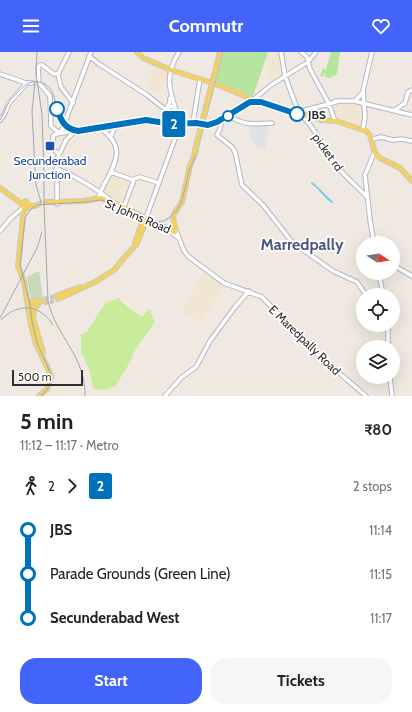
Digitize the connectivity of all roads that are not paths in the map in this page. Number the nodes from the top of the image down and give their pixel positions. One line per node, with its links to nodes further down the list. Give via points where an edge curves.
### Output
1 (69, 52): 12 (main road)
2 (138, 52): 10 (main road)
3 (179, 52): 10 (main road)
4 (281, 52): 13 (main road)
5 (302, 52): 9 (main road)
6 (372, 52): 17 (main road)
7 (219, 53): 15 (main road); 55 (main road, bridge)
8 (90, 56): 22 (main road); 28 (main road)
9 (310, 58): 13 (main road); 23 (main road, via 310,69)
10 (171, 70): 14 (main road); 15 (main road); 19 (main road, via 168,84)
11 (0, 74): 33 (main road, via 28,83 7,103)
12 (58, 74): 22 (main road, via 60,87); 47 (main road, via 42,65 38,67 39,82 50,96 51,126 58,133)
13 (285, 76): 18 (main road); 30 (main road)
14 (200, 79): 15 (main road); 37 (main road)
15 (211, 81): 18 (main road); 25 (main road); 25 (main road)
16 (412, 90): 29 (main road, via 408,92 402,107)
17 (363, 92): 20 (main road); 24 (main road)
18 (253, 98): 21 (main road); 26 (main road); 30 (main road); 42 (main road, via 221,118)
19 (172, 100): 27 (main road); 28 (main road)
20 (355, 101): 23 (main road); 24 (main road)
21 (260, 102): 26 (main road); 30 (main road)
22 (73, 103): 47 (main road)
23 (329, 103): 30 (main road); 35 (main road)
24 (363, 103): 29 (main road); 46 (main road)
25 (207, 104): 42 (main road)
26 (247, 104): 31 (main road)
27 (175, 108): 28 (main road, via 170,106); 39 (main road)
28 (166, 110): 36 (main road)
29 (395, 110): 32 (main road)
30 (301, 114): 35 (main road); 63 (main road, picket rd, via 336,165)
31 (228, 115): 34 (main road); 40 (main road, via 241,123)
32 (412, 115)
33 (2, 117)
34 (222, 119): 42 (main road); 82 (main road, via 217,135 235,152 242,185 264,206 292,242 333,271 357,282)
35 (334, 120): 46 (main road); 53 (main road, via 368,132)
36 (161, 121): 38 (main road); 41 (main road, via 139,120)
37 (193, 122): 39 (main road); 42 (main road)
38 (172, 123): 39 (main road); 45 (main road)
39 (180, 123): 42 (main road); 45 (main road)
40 (272, 123)
41 (121, 124): 43 (main road); 48 (main road)
42 (203, 124): 55 (main road)
43 (115, 126): 44 (main road); 50 (main road)
44 (100, 128): 50 (main road); 54 (main road, via 72,134)
45 (178, 129): 60 (main road)
46 (363, 129): 51 (main road, via 370,132)
47 (62, 130): 49 (main road)
48 (75, 131): 49 (main road); 54 (main road, via 66,136)
49 (68, 132): 54 (main road, via 53,136 53,149)
50 (110, 136): 57 (main road, via 116,147 117,156)
51 (372, 139): 52 (main road); 53 (main road)
52 (412, 141)
53 (374, 151): 59 (main road, via 403,169); 63 (main road, via 365,175)
54 (59, 154): 56 (main road, via 56,158)
55 (190, 164): 72 (main road, via 181,199 172,216); 75 (main road, via 182,202 173,216)
56 (56, 169): 62 (main road); 67 (main road)
57 (111, 172): 58 (main road); 62 (main road)
58 (134, 180): 60 (main road, via 140,177); 69 (main road)
59 (412, 180)
60 (159, 183): 70 (main road)
61 (0, 187): 65 (main road)
62 (100, 193): 64 (main road); 66 (main road)
63 (367, 196): 76 (main road)
64 (98, 198): 66 (main road, St Johns Road); 67 (main road, St Johns Road)
65 (22, 202): 68 (main road); 74 (main road); 86 (main road, via 20,263)
66 (112, 202): 67 (main road, St Johns Road, via 98,200); 69 (main road, St Johns Road)
67 (54, 203)
68 (38, 204)
69 (124, 208): 70 (main road, St Johns Road)
70 (145, 218): 71 (main road, St Johns Road); 72 (main road, St Johns Road, via 168,229); 73 (main road); 77 (main road); 77 (main road)
71 (153, 224): 73 (main road, via 148,224); 75 (main road, St Johns Road)
72 (172, 226): 75 (main road)
73 (144, 229): 78 (main road, via 136,245)
74 (0, 230)
75 (174, 233): 81 (main road, E Maredpally Road, via 189,257 221,281); 81 (main road, E Maredpally Road, via 187,256 220,281)
76 (373, 236)
77 (135, 243): 78 (main road)
78 (123, 257): 84 (main road, via 112,272)
79 (400, 269): 80 (main road)
80 (412, 276)
81 (239, 288): 83 (main road, E Maredpally Road)
82 (361, 288)
83 (249, 292): 91 (main road, via 210,341 196,367); 92 (main road, E Maredpally Road, via 261,296 316,353)
84 (57, 298)
85 (44, 301): 86 (main road)
86 (33, 305): 87 (main road, via 35,334)
87 (40, 348): 89 (main road, via 50,379 47,389); 90 (main road, via 52,378)
88 (391, 384): 93 (main road)
89 (39, 396)
90 (43, 396)
91 (164, 396)
92 (366, 396)
93 (392, 396)

